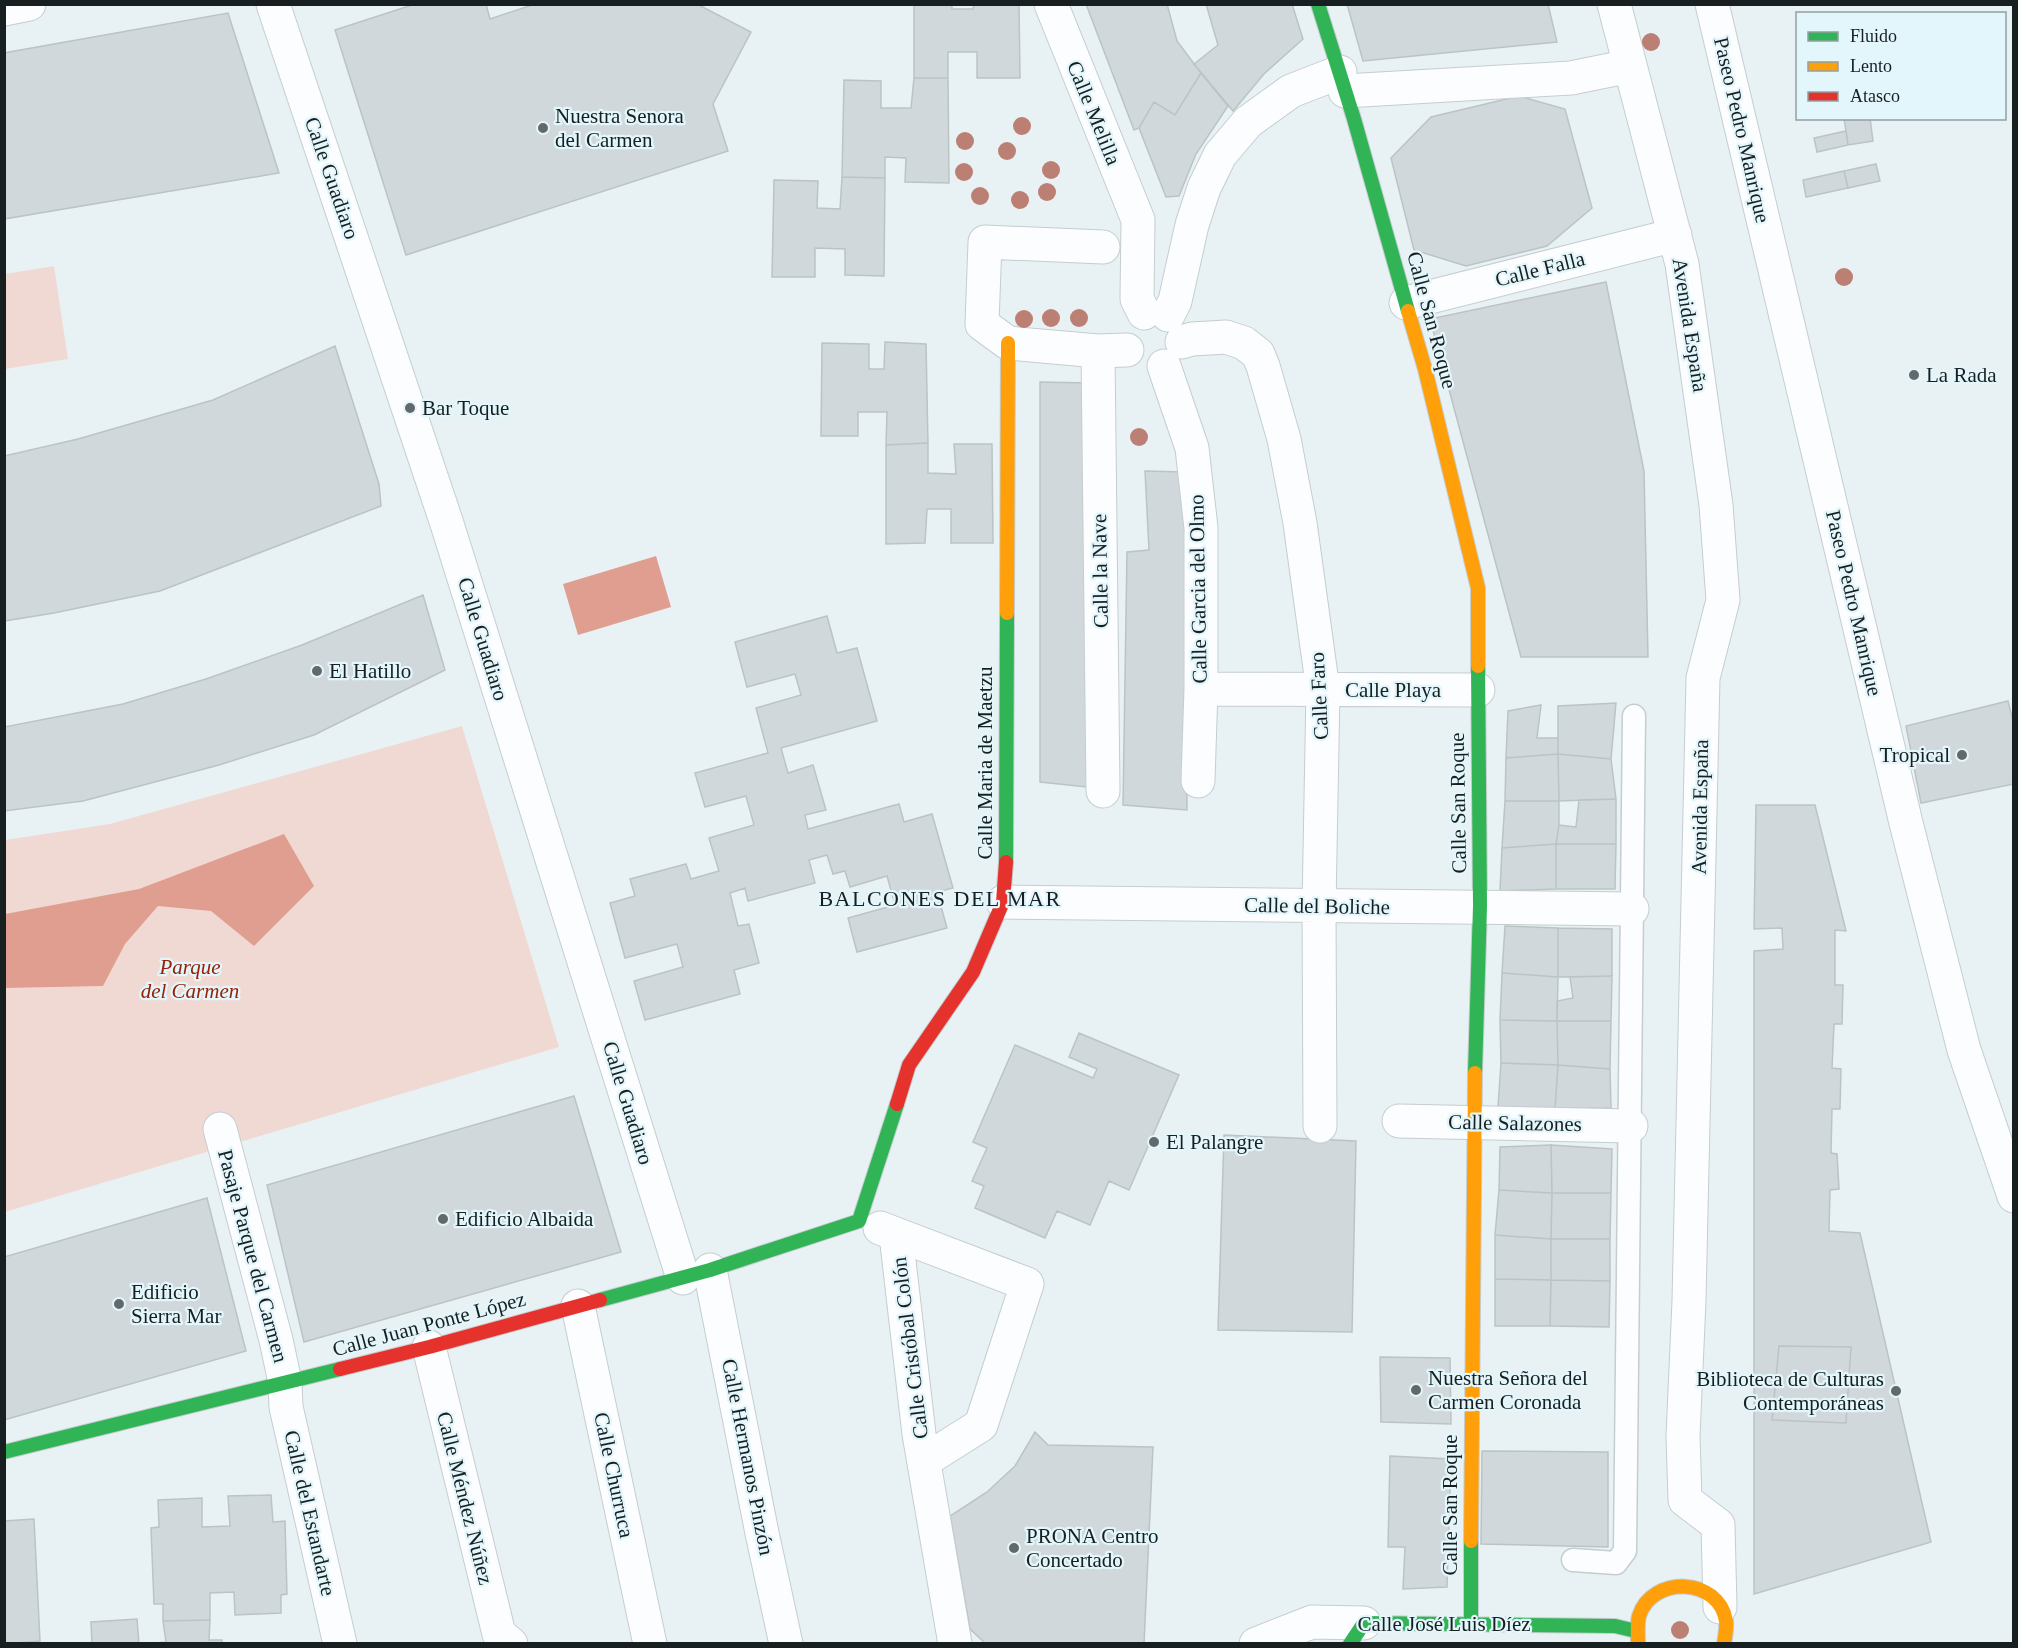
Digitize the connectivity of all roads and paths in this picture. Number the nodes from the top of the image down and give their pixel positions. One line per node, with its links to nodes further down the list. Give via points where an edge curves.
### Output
1 (29, 4): 7 (street)
2 (273, 4): 36 (street, Calle Guadiaro)
3 (1051, 4): 10 (street, Calle Melilla)
4 (1318, 4): 9 (street, Calle San Roque)
5 (1614, 4): 8 (street, Avenida España)
6 (1712, 4): 33 (street, Paseo Pedro Manrique, via 1909,834 1964,1050)
7 (4, 9)
8 (1630, 66): 9 (street, via 1571,78); 12 (street, Avenida España)
9 (1343, 82): 11 (street, via 1291,91 1248,122 1220,155); 14 (street, Calle San Roque)
10 (1138, 220): 11 (street, via 1151,226); 16 (street, Calle Melilla, via 1137,299)
11 (1192, 225): 16 (street)
12 (1675, 235): 14 (street, Calle Falla); 44 (street, Avenida España, via 1716,505 1723,580 1723,600 1703,678 1683,1436 1685,1500 1718,1525)
13 (1103, 247): 15 (street, via 985,242)
14 (1406, 303): 20 (street, Calle San Roque, via 1478,588)
15 (995, 333): 17 (street); 24 (street, Calle Maria de Maetzu, via 1006,870)
16 (1164, 334): 17 (street, Calle la Nave, via 1130,324 1126,341); 18 (street, Calle Garcia del Olmo, via 1192,448 1201,528); 19 (street, Calle Faro, via 1192,339 1226,337 1244,343 1257,354 1263,366 1294,491)
17 (1113, 351): 23 (street, Calle la Nave)
18 (1201, 689): 19 (street, Calle Playa); 22 (street, Calle Garcia del Olmo)
19 (1323, 690): 20 (street, Calle Playa); 26 (street, Calle Faro)
20 (1478, 690): 25 (street, Calle San Roque)
21 (1634, 716): 27 (lane)
22 (1198, 781)
23 (1103, 791)
24 (1003, 902): 26 (street, Calle del Boliche); 34 (street, Calle Maria de Maetzu, via 973,972 909,1065)
25 (1480, 906): 26 (street, Calle del Boliche); 27 (street, Calle del Boliche); 29 (street, Calle San Roque)
26 (1319, 907): 30 (street, Calle Faro)
27 (1632, 909): 31 (lane)
28 (1399, 1121): 29 (street, Calle Salazones)
29 (1474, 1122): 31 (street, Calle Salazones); 43 (street, Calle San Roque)
30 (1320, 1126)
31 (1631, 1126): 42 (lane, via 1625,1551 1616,1563)
32 (220, 1129): 39 (street, Pasaje Parque del Carmen)
33 (2013, 1196)
34 (859, 1221): 35 (street, Calle Cristóbal Colón); 36 (street, Calle Juan Ponte López)
35 (896, 1235): 41 (street, Calle Cristóbal Colón); 41 (street, Calle Cristóbal Colón, via 1027,1284 981,1425)
36 (696, 1274): 37 (street, Calle Juan Ponte López); 50 (street, Calle Hermanos Pinzón)
37 (578, 1306): 38 (street, Calle Juan Ponte López); 49 (street, Calle Churruca)
38 (429, 1347): 39 (street, Calle Juan Ponte López); 48 (street, Calle Méndez Núñez, via 499,1634)
39 (285, 1382): 40 (street, Calle Juan Ponte López); 47 (street, Calle del Estandarte, via 286,1407)
40 (4, 1452)
41 (924, 1461): 51 (street, Calle Cristóbal Colón)
42 (1573, 1560)
43 (1471, 1623): 45 (street, Calle José Luis Díez); 46 (street, Calle José Luis Díez, via 1615,1626)
44 (1725, 1632): 46 (street, via 1712,1595 1684,1584 1668,1585 1645,1603 1638,1616)
45 (1357, 1634): 52 (street, Calle José Luis Díez, via 1312,1622)
46 (1637, 1637)
47 (340, 1644)
48 (511, 1644)
49 (650, 1644)
50 (786, 1644)
51 (955, 1644)
52 (1256, 1644)

